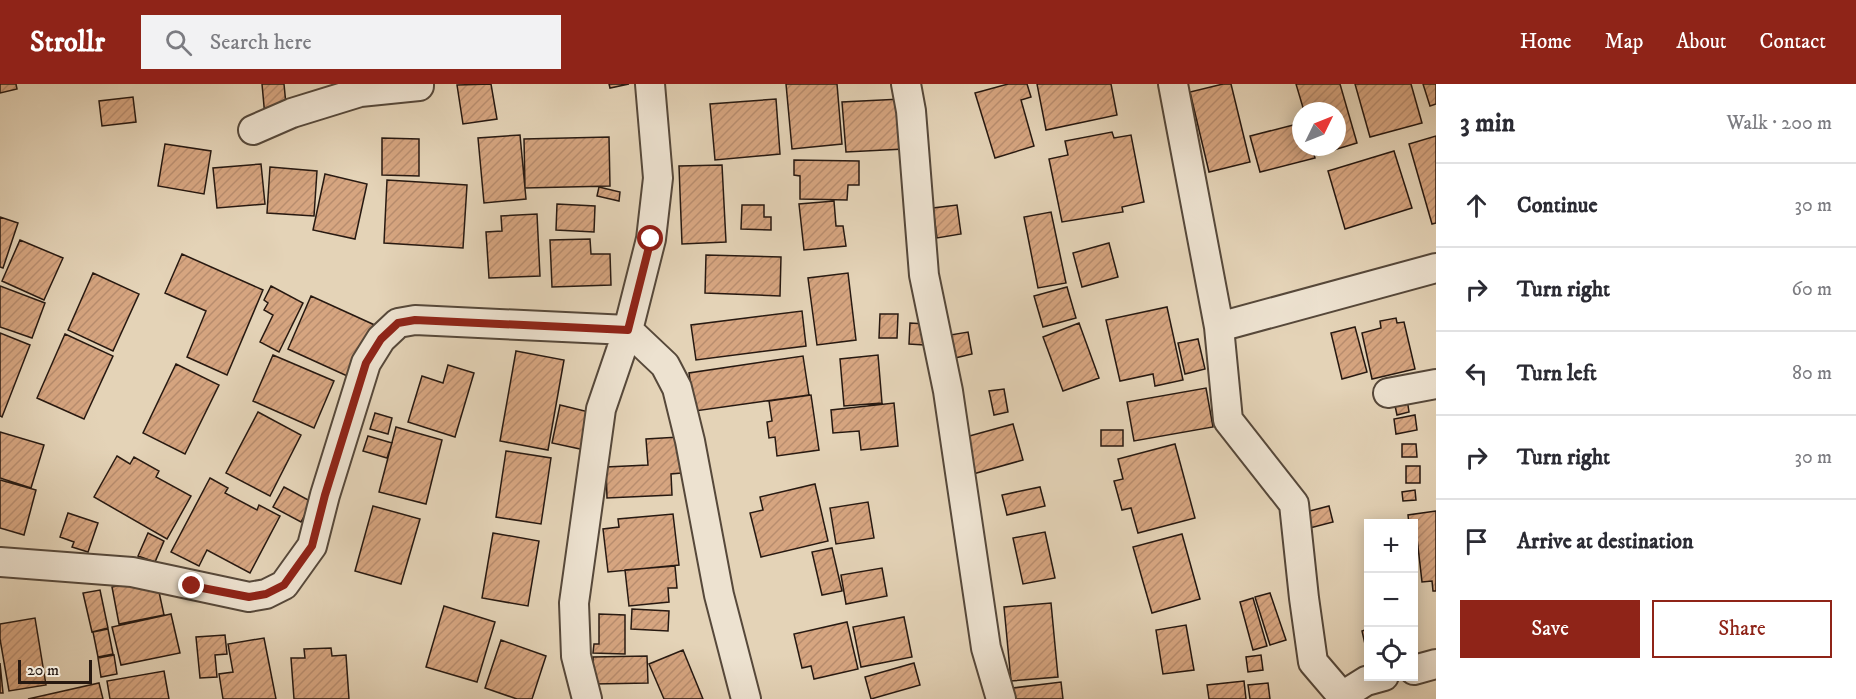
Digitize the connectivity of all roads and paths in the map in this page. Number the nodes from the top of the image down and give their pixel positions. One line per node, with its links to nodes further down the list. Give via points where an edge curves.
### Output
1 (419, 84): 5 (street, via 360,92)
2 (650, 84): 8 (street, via 658,178 651,239)
3 (906, 84): 18 (street, via 924,276 948,391 986,648)
4 (1179, 89): 7 (street)
5 (253, 130)
6 (1436, 268): 7 (street)
7 (1219, 327): 15 (street, via 1228,420 1294,504 1312,662)
8 (628, 330): 11 (street, via 415,320 398,323 381,339 366,363 312,546 284,585 266,594 249,597 132,572); 16 (street, via 601,409 574,603 576,656); 17 (street, via 665,365 677,388 719,595)
9 (1436, 384): 10 (street)
10 (1388, 393)
11 (0, 562)
12 (1436, 664): 13 (street)
13 (1418, 669)
14 (1366, 681): 15 (street)
15 (1341, 697)
16 (587, 699)
17 (746, 699)
18 (1001, 699)

